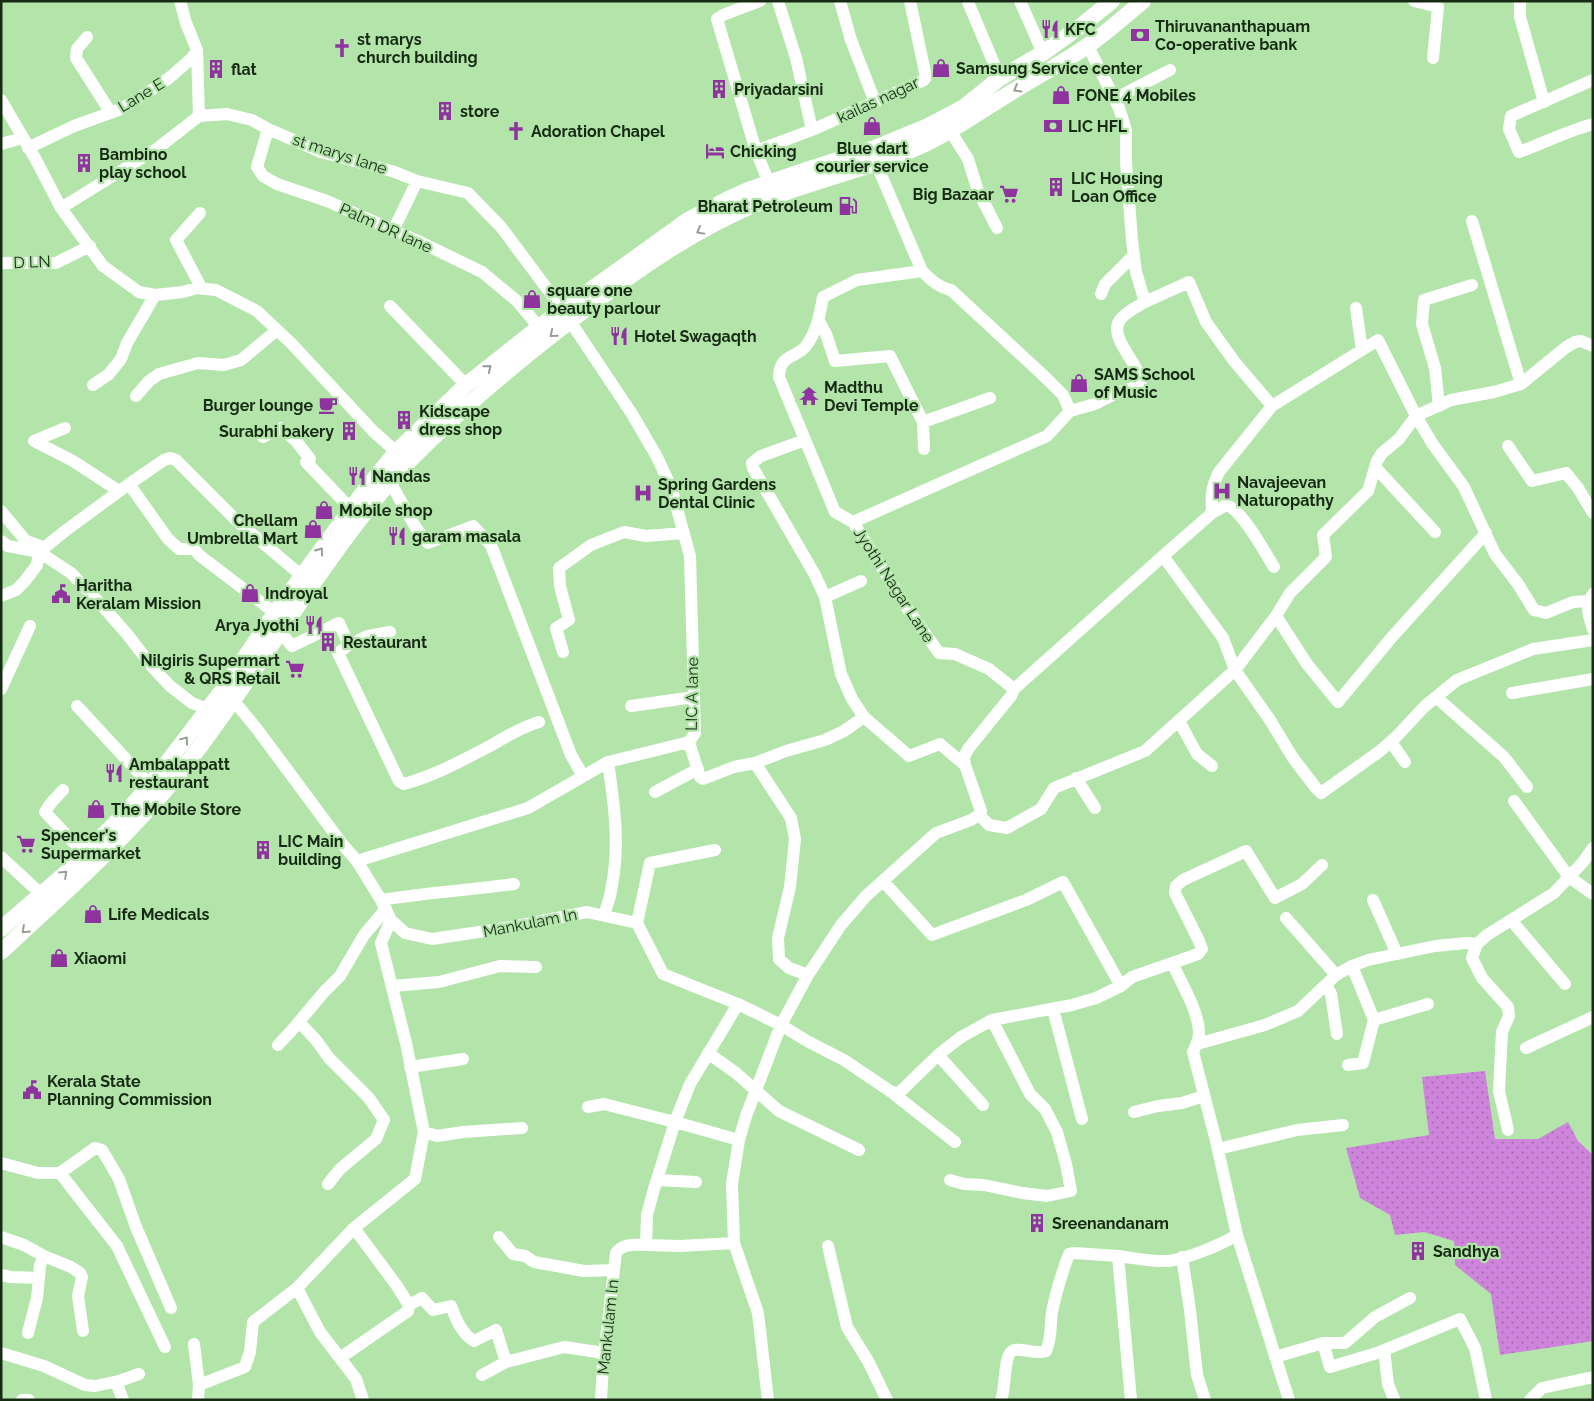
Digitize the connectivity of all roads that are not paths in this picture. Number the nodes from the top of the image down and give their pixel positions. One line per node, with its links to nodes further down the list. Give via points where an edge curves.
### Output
1 (180, 1): 14 (street)
2 (760, 1): 32 (street, via 717,20)
3 (778, 1): 28 (street, via 796,58)
4 (840, 1): 22 (street)
5 (910, 1): 22 (street, kailas nagar, via 926,77)
6 (1020, 1): 15 (street)
7 (1143, 1): 13 (main road)
8 (1414, 1): 16 (street, via 1438,7)
9 (1520, 1): 23 (street, via 1520,17)
10 (968, 2): 18 (street)
11 (1105, 4): 15 (main road)
12 (87, 37): 24 (street, via 77,49 76,58)
13 (1088, 46): 20 (street); 29 (main road, one-way to 29, via 1010,92)
14 (197, 50): 24 (street, Lane E, via 156,88); 25 (street)
15 (1043, 53): 18 (main road)
16 (1433, 58)
17 (1170, 70): 20 (street)
18 (1000, 78): 35 (main road, via 964,107 926,127 875,148)
19 (1593, 80): 23 (street)
20 (1114, 99): 44 (street, via 1126,130)
21 (1, 100): 30 (street)
22 (875, 102): 28 (street, kailas nagar)
23 (1544, 102): 26 (street, via 1511,116 1509,129 1519,152)
24 (111, 113): 30 (street, Lane E)
25 (199, 116): 27 (street, st marys lane, via 227,114 252,120); 37 (street, via 158,148)
26 (1593, 124)
27 (268, 129): 34 (street, st marys lane, via 321,152); 42 (street, Palm DR lane, via 257,167 263,176)
28 (812, 130): 32 (street, kailas nagar)
29 (951, 132): 33 (main road); 41 (street, via 968,159 978,191)
30 (26, 143): 31 (street, Lane E); 37 (street)
31 (1, 144)
32 (756, 151): 35 (street)
33 (876, 163): 39 (main road, via 774,197); 46 (street)
34 (416, 180): 42 (street); 54 (street, st marys lane, via 468,193 501,227)
35 (769, 183): 36 (main road)
36 (728, 199): 39 (main road); 54 (main road, via 688,220)
37 (61, 208): 43 (street)
38 (200, 213): 48 (street, via 176,240)
39 (734, 215): 54 (main road, one-way to 54, via 700,231)
40 (1472, 221): 60 (street)
41 (997, 228)
42 (393, 231): 56 (street, Palm DR lane, via 482,272 517,301)
43 (90, 246): 45 (street, D LN, via 56,262); 50 (street, via 103,266 139,292)
44 (1134, 255): 49 (street, via 1105,284); 51 (street)
45 (1, 263)
46 (922, 271): 55 (street, Jyothi Nagar Lane, via 856,280 823,296); 67 (street, via 943,288 951,290 1046,377 1062,395)
47 (1472, 285): 66 (street, via 1424,300 1422,324 1435,368)
48 (202, 288): 50 (street); 57 (street, via 216,290 257,311)
49 (1101, 294)
50 (155, 295): 61 (street, via 120,359 109,374)
51 (1145, 302): 65 (street, via 1189,282 1206,322); 67 (street, via 1122,317 1117,325 1118,336 1140,375 1141,385)
52 (390, 306): 62 (street)
53 (1356, 308): 59 (street)
54 (566, 315): 56 (main road); 75 (main road, one-way to 75, via 478,395); 85 (street, LIC A lane, via 657,456 671,487)
55 (819, 321): 69 (street, via 835,361 890,356); 72 (street, Jyothi Nagar Lane, via 806,347 789,357 779,370)
56 (539, 327): 62 (main road, one-way to 56)
57 (277, 330): 63 (street, via 241,360 224,365 198,362 159,374); 75 (street)
58 (1593, 346): 60 (street, via 1575,342)
59 (1362, 350): 65 (street); 68 (street, via 1378,340)
60 (1521, 384): 66 (street, via 1451,400)
61 (93, 385)
62 (466, 385): 75 (main road)
63 (136, 396)
64 (990, 398): 69 (street)
65 (1272, 406): 82 (street, via 1219,472 1212,485)
66 (1440, 406): 68 (street)
67 (1070, 411): 83 (street, via 1047,436)
68 (1416, 416): 76 (street, via 1382,453); 86 (street, via 1464,487)
69 (923, 422): 74 (street)
70 (65, 428): 78 (street, via 34,441)
71 (263, 437): 79 (street, via 281,428 310,459 306,462)
72 (805, 440): 83 (street, Jyothi Nagar Lane, via 835,512); 94 (street, via 761,456 752,463)
73 (1508, 446): 81 (street, via 1532,481 1566,473)
74 (924, 448)
75 (401, 457): 77 (main road); 79 (main road)
76 (1375, 467): 84 (street); 97 (street, via 1368,490 1323,536 1326,557 1290,593)
77 (390, 482): 100 (main road, via 345,538); 127 (street, via 428,543 474,526 491,545 571,755)
78 (124, 487): 88 (street); 91 (street, via 164,460 176,460 238,522); 96 (street, via 178,549 194,549)
79 (351, 509): 91 (main road, one-way to 79)
80 (1, 511): 88 (street, via 26,541)
81 (1593, 513)
82 (1212, 514): 89 (street); 90 (street, via 1226,505 1232,507 1250,527)
83 (853, 522): 108 (street, Jyothi Nagar Lane, via 908,611 939,653 955,654 989,669)
84 (1435, 532)
85 (684, 533): 104 (street, via 646,536 624,532 591,545 560,568 560,586 570,620 556,628); 111 (street, LIC A lane, via 690,556)
86 (1486, 533): 95 (street, via 1495,554 1534,610 1546,613); 97 (street, via 1338,702 1307,664)
87 (1, 541): 88 (street, via 8,546)
88 (42, 549): 93 (street, via 37,564 24,582 16,590); 115 (street, via 98,600 170,686 192,703)
89 (1163, 556): 105 (street, via 1223,638); 108 (street)
90 (1274, 568)
91 (302, 576): 96 (main road)
92 (861, 582): 94 (street)
93 (1, 596)
94 (826, 597): 116 (street, via 842,674)
95 (1590, 597): 99 (street, via 1587,608)
96 (275, 613): 110 (main road)
97 (1276, 616): 105 (street)
98 (30, 626): 107 (street)
99 (1593, 629)
100 (280, 632): 103 (street, via 292,646 339,623); 110 (main road)
101 (390, 632): 103 (street, via 368,636)
102 (1593, 640): 112 (street, via 1533,649 1457,680)
103 (350, 645): 118 (street, via 338,653 399,781 404,784 423,779 527,725)
104 (563, 652)
105 (1235, 670): 117 (street); 120 (street, via 1293,758 1321,793)
106 (1593, 679): 109 (street)
107 (1, 689)
108 (1014, 689): 124 (street, via 968,749)
109 (1512, 693)
110 (228, 694): 115 (main road); 140 (street, Mankulam ln); 155 (main road, one-way to 155, via 180,773 145,814)
111 (694, 697): 114 (street); 119 (street, LIC A lane, via 694,733)
112 (1436, 697): 120 (street); 130 (street, via 1504,757)
113 (77, 706): 129 (street)
114 (632, 706)
115 (208, 710): 129 (main road, one-way to 115)
116 (864, 717): 123 (street, via 825,740); 124 (street, via 909,756 940,744)
117 (1179, 721): 125 (street, via 1197,754); 128 (street, via 1145,751)
118 (539, 722)
119 (689, 742): 121 (street, LIC A lane); 126 (street)
120 (1391, 742): 122 (street)
121 (608, 762): 127 (street, LIC A lane); 149 (street, via 615,810 616,848 612,887)
122 (1405, 762)
123 (755, 763): 126 (street, via 703,779); 160 (street, via 791,818 795,839 790,887 778,938 779,959 789,968)
124 (965, 764): 135 (street, via 981,811)
125 (1212, 766)
126 (698, 770): 132 (street)
127 (583, 776): 140 (street, LIC A lane, via 528,808)
128 (1076, 778): 134 (street); 135 (street, via 1054,788 1041,809 1008,828 989,825)
129 (150, 785): 138 (main road)
130 (1527, 787)
131 (63, 790): 138 (street, via 45,812 73,842)
132 (655, 792)
133 (1514, 801): 142 (street)
134 (1095, 808)
135 (979, 815): 143 (street, via 936,833)
136 (1593, 848): 142 (street)
137 (714, 850): 152 (street, via 650,863)
138 (87, 851): 146 (main road, one-way to 138)
139 (1, 856): 146 (street)
140 (357, 861): 148 (street, Mankulam ln)
141 (1322, 866): 157 (street, via 1302,884 1275,898 1246,851 1182,880 1175,893 1202,949 1198,954)
142 (1569, 877): 145 (street); 151 (street, via 1554,894)
143 (883, 881): 160 (street, via 841,925); 165 (street, via 932,935 1026,900 1063,882)
144 (514, 884): 148 (street, via 427,893)
145 (1593, 894)
146 (42, 895): 153 (main road)
147 (1373, 900): 156 (street)
148 (386, 909): 149 (street, Mankulam ln, via 405,933 432,939 587,912); 164 (street, via 381,943); 172 (street, via 364,935 340,976)
149 (604, 916): 152 (street, Mankulam ln)
150 (1286, 918): 161 (street)
151 (1511, 920): 154 (street); 162 (street)
152 (637, 923): 166 (street, via 664,974)
153 (1, 929)
154 (1477, 944): 156 (street, via 1457,943); 193 (street, via 1472,958 1482,978 1508,1006 1502,1032 1499,1091)
155 (1, 952)
156 (1397, 954): 158 (street)
157 (1172, 963): 165 (street, via 1132,976); 175 (street, via 1197,1020)
158 (1352, 966): 161 (street); 171 (street)
159 (536, 967): 164 (street, via 500,966 439,982)
160 (808, 975): 173 (street)
161 (1336, 975): 163 (street)
162 (1565, 984)
163 (1326, 985): 174 (street, via 1331,994); 175 (street, via 1298,1011 1265,1025)
164 (392, 986): 182 (street)
165 (1120, 986): 168 (street, via 1096,998)
166 (738, 1004): 173 (street); 178 (street)
167 (1428, 1004): 171 (street)
168 (1053, 1009): 170 (street); 189 (street)
169 (1593, 1017): 177 (street)
170 (992, 1020): 179 (street, via 961,1037); 202 (street, via 1030,1094 1045,1110 1057,1132 1071,1191 1047,1196)
171 (1374, 1020): 181 (street, via 1363,1063)
172 (299, 1022): 176 (street); 204 (street, via 369,1098 384,1120 376,1139 340,1169)
173 (781, 1025): 183 (street); 184 (street, via 844,1060)
174 (1337, 1034)
175 (1197, 1044): 185 (street, via 1193,1052)
176 (278, 1045)
177 (1526, 1048)
178 (708, 1053): 183 (street); 190 (street, via 690,1084)
179 (938, 1055): 184 (street, via 900,1092); 186 (street)
180 (463, 1058): 182 (street)
181 (1348, 1065)
182 (410, 1067): 194 (street)
183 (756, 1090): 195 (street); 198 (street, via 779,1111)
184 (890, 1092): 196 (street)
185 (1204, 1096): 188 (street); 197 (street)
186 (983, 1105)
187 (588, 1107): 190 (street, via 604,1104)
188 (1134, 1112)
189 (1082, 1119)
190 (676, 1122): 195 (street); 201 (street)
191 (1343, 1125): 197 (street, via 1298,1130)
192 (522, 1128): 194 (street, via 437,1136)
193 (1508, 1130)
194 (424, 1132): 205 (street, via 415,1179)
195 (739, 1140): 209 (street, via 732,1184)
196 (955, 1142)
197 (1218, 1149): 206 (street)
198 (859, 1150)
199 (1, 1163): 200 (street, via 38,1173)
200 (60, 1173): 221 (street, via 95,1148 102,1150 118,1179); 226 (street, via 117,1246)
201 (657, 1180): 203 (street); 210 (street, via 648,1215)
202 (950, 1180)
203 (696, 1182)
204 (328, 1184)
205 (354, 1228): 218 (street); 220 (street)
206 (1237, 1235): 214 (street); 230 (street)
207 (1, 1237): 212 (street)
208 (499, 1237): 215 (street, via 513,1254 534,1262 584,1270)
209 (734, 1243): 210 (street); 245 (street, via 758,1313)
210 (646, 1245): 215 (street, Mankulam ln, via 619,1249)
211 (828, 1246): 246 (street, via 847,1326)
212 (44, 1256): 217 (street); 222 (street, via 80,1273 78,1296)
213 (1118, 1256): 214 (street, via 1170,1261); 247 (street, via 1069,1254 1057,1286 1046,1351 1015,1350 1009,1353); 248 (street)
214 (1182, 1257): 249 (street, via 1197,1375)
215 (614, 1270): 229 (street, Mankulam ln)
216 (1, 1275): 217 (street)
217 (39, 1278): 223 (street)
218 (297, 1288): 231 (street, via 320,1332); 237 (street, via 253,1322 245,1367)
219 (1410, 1298): 224 (street, via 1375,1316 1345,1343)
220 (409, 1305): 231 (street, via 408,1311); 232 (street, via 422,1298 433,1310 452,1306 457,1322 474,1341 496,1330)
221 (171, 1308)
222 (82, 1331)
223 (28, 1332)
224 (1323, 1343): 227 (street, via 1330,1366); 230 (street)
225 (194, 1344): 237 (street)
226 (165, 1347)
227 (1384, 1350): 238 (street, via 1388,1384); 251 (street, via 1460,1319 1475,1348)
228 (1, 1353): 236 (street, via 44,1366 85,1385)
229 (604, 1353): 232 (street, via 564,1347); 244 (street, Mankulam ln)
230 (1275, 1357): 250 (street)
231 (340, 1358): 243 (street, via 356,1379)
232 (506, 1362): 234 (street)
233 (139, 1374): 236 (street)
234 (482, 1375)
235 (1593, 1377): 252 (street, via 1542,1388)
236 (116, 1382): 241 (street)
237 (199, 1385): 242 (street)
238 (1394, 1399)
239 (22, 1400): 240 (street)
240 (29, 1400)
241 (122, 1400)
242 (198, 1400)
243 (363, 1400)
244 (602, 1400)
245 (768, 1400)
246 (887, 1400)
247 (1000, 1400)
248 (1131, 1400)
249 (1205, 1400)
250 (1289, 1400)
251 (1486, 1400)
252 (1530, 1400)

